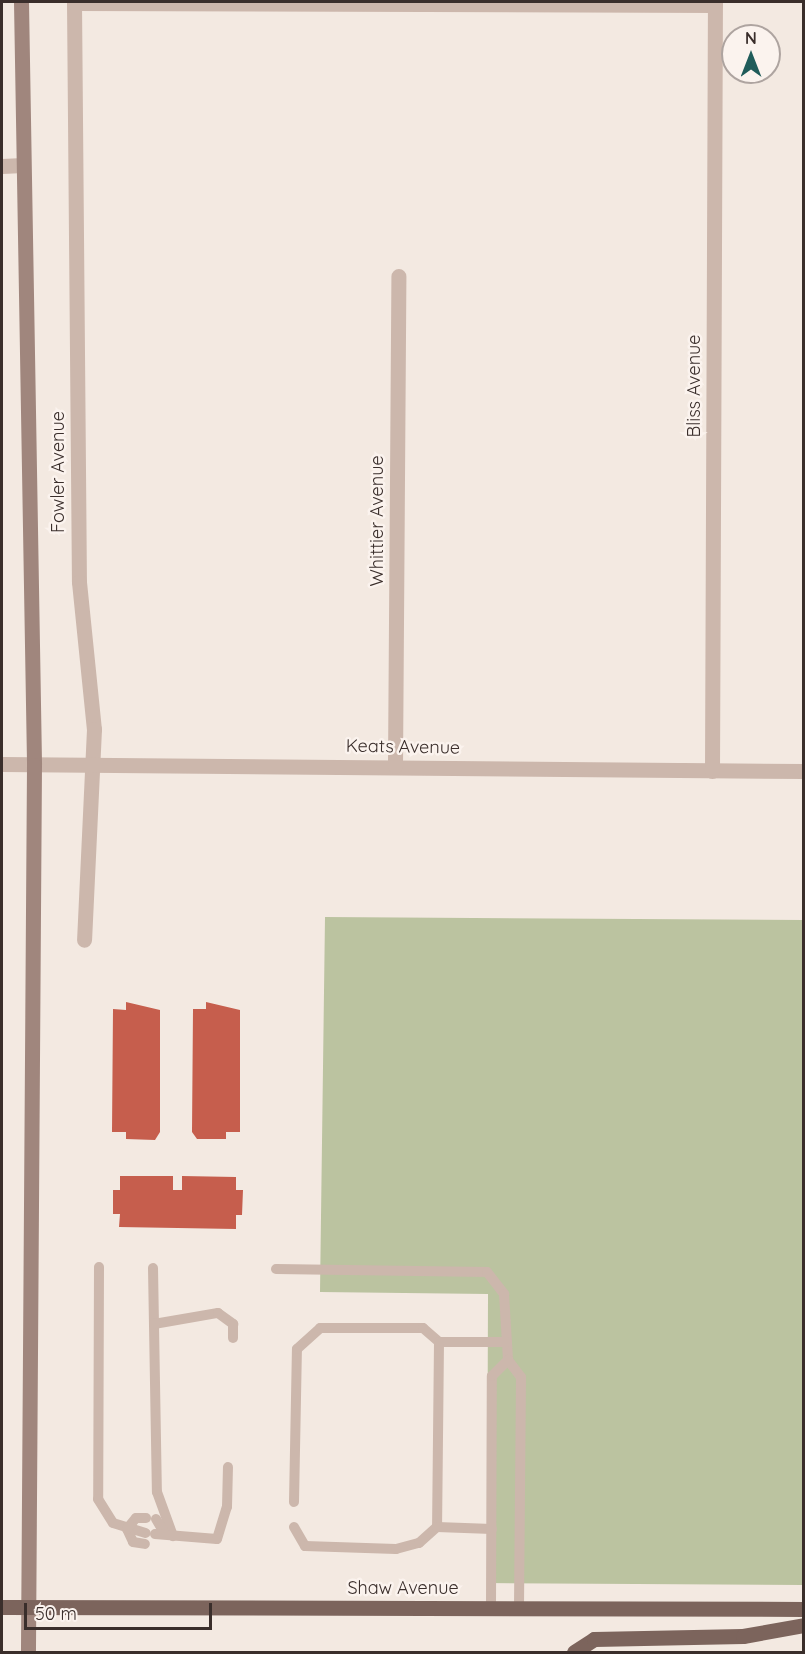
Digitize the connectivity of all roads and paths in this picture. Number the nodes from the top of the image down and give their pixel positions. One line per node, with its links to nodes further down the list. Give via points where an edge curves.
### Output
1 (21, 2): 5 (main road, Fowler Avenue)
2 (74, 2): 4 (street); 9 (street, Fowler Avenue, via 79,582)
3 (715, 3): 4 (street); 12 (street, Bliss Avenue)
4 (378, 4)
5 (23, 165): 6 (street); 10 (main road, Fowler Avenue)
6 (2, 166)
7 (398, 276): 11 (street, Whittier Avenue)
8 (2, 764): 10 (street, Keats Avenue)
9 (94, 764): 10 (street, Keats Avenue); 11 (street, Keats Avenue); 14 (street, Fowler Avenue)
10 (34, 765): 31 (main road, Fowler Avenue)
11 (395, 766): 12 (street, Keats Avenue)
12 (712, 771): 13 (street, Keats Avenue)
13 (804, 771)
14 (84, 940)
15 (99, 1267): 27 (lane, via 98,1499 113,1523)
16 (153, 1268): 18 (lane)
17 (276, 1269): 21 (lane, via 487,1272 504,1294)
18 (154, 1324): 19 (lane, via 218,1313 233,1324); 29 (lane)
19 (233, 1338)
20 (439, 1342): 21 (lane); 24 (lane, via 423,1328 320,1328 297,1349); 26 (lane)
21 (507, 1342): 22 (lane)
22 (508, 1360): 28 (lane, via 492,1376); 33 (lane, via 521,1377)
23 (228, 1467): 29 (lane, via 227,1507 217,1539)
24 (294, 1502)
25 (294, 1527): 26 (lane, via 305,1546 396,1549 420,1543)
26 (437, 1527): 28 (lane)
27 (127, 1529): 29 (lane); 29 (lane, via 136,1518 151,1518)
28 (492, 1529): 32 (lane)
29 (157, 1538)
30 (2, 1607): 31 (main road, Shaw Avenue)
31 (27, 1607): 32 (main road, Shaw Avenue); 36 (main road, Fowler Avenue)
32 (491, 1607): 33 (main road, Shaw Avenue)
33 (519, 1608): 34 (main road, Shaw Avenue)
34 (804, 1610)
35 (804, 1625): 37 (main road, via 743,1636 594,1639)
36 (28, 1653)
37 (573, 1653)

